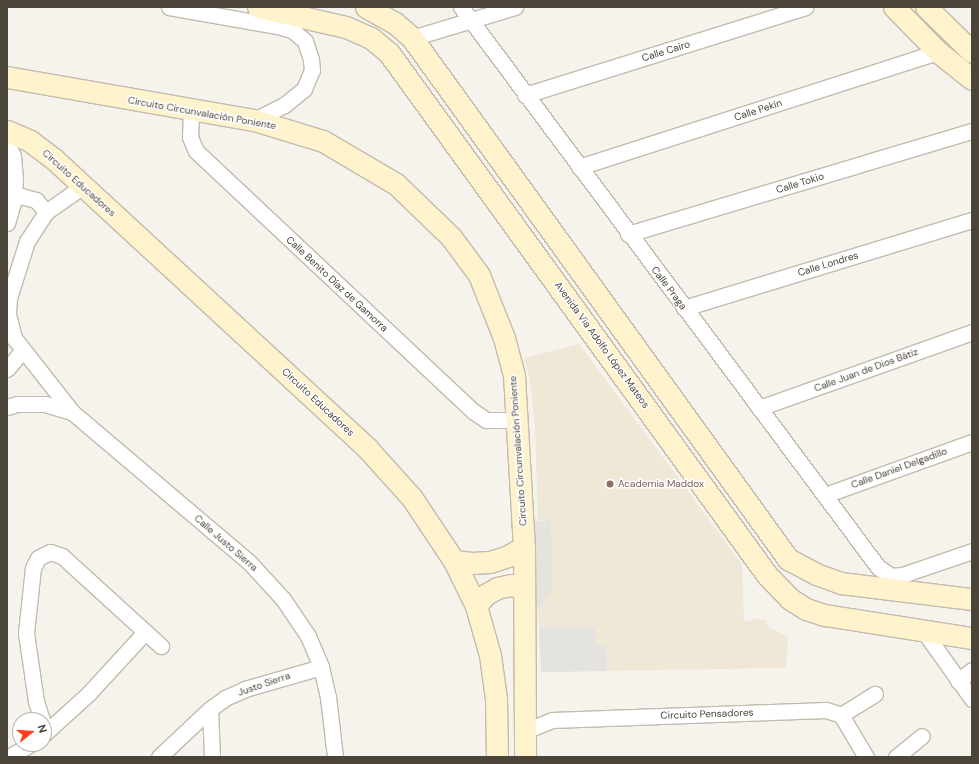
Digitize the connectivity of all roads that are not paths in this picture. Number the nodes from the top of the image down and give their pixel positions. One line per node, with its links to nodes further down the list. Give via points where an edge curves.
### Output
1 (169, 7): 17 (street, via 292,30 305,41 312,60 312,70 304,89 284,105)
2 (258, 7): 46 (main road, Avenida Via Adolfo López Mateos, via 346,26 371,38 389,53 767,575 790,599 806,609 825,615)
3 (366, 7): 10 (main road, via 395,23)
4 (461, 7): 9 (street, Calle Praga)
5 (514, 7): 9 (street)
6 (806, 7): 15 (street, Calle Cairo)
7 (894, 7): 11 (main road)
8 (926, 7): 12 (main road)
9 (471, 20): 10 (street); 15 (street, Calle Praga)
10 (412, 38): 42 (main road, via 788,559 816,574 841,583)
11 (938, 52): 14 (main road); 21 (street, Calle Pekín)
12 (972, 52)
13 (7, 77): 16 (main road, Circuito Circunvalación Poniente)
14 (972, 79)
15 (525, 95): 21 (street, Calle Praga)
16 (191, 111): 17 (main road, Circuito Circunvalación Poniente); 35 (street, Calle Benito Díaz de Gamorra, via 190,137 196,151 473,411 486,420)
17 (254, 120): 35 (main road, Circuito Circunvalación Poniente, via 323,141 364,162 396,184 451,238 479,275 490,302 514,375)
18 (7, 131): 22 (main road, Circuito Educadores, via 30,141)
19 (972, 131): 27 (street, Calle Tokio)
20 (7, 144): 23 (street, via 13,156)
21 (579, 167): 27 (street, Calle Praga)
22 (83, 186): 24 (street, Calle Justo Sierra); 40 (main road, Circuito Educadores, via 367,448 412,498)
23 (14, 199): 24 (street, via 21,196 36,200); 26 (street)
24 (46, 212): 30 (street, Calle Justo Sierra, via 27,241 9,298 10,327)
25 (972, 220): 28 (street, Calle Londres)
26 (7, 223)
27 (628, 234): 28 (street, Calle Praga)
28 (684, 308): 33 (street, Calle Praga)
29 (972, 332): 33 (street, Calle Juan de Dios Bátiz)
30 (22, 351): 31 (street); 34 (street, Calle Justo Sierra)
31 (7, 368)
32 (7, 407): 34 (street, Calle Justo Sierra, via 45,404)
33 (760, 408): 37 (street, Calle Praga)
34 (72, 412): 50 (street, Calle Justo Sierra, via 249,562 292,612 308,636)
35 (518, 420): 38 (main road, Circuito Circunvalación Poniente)
36 (972, 442): 37 (street, Calle Daniel Delgadillo)
37 (825, 495): 41 (street, Calle Praga)
38 (524, 547): 40 (main road, via 490,562); 43 (main road, Circuito Circunvalación Poniente)
39 (972, 551): 42 (street)
40 (454, 561): 45 (main road, Circuito Educadores)
41 (878, 568): 42 (street); 42 (street, via 891,576)
42 (889, 584): 44 (main road)
43 (524, 588): 45 (main road, via 511,585 497,588 485,595); 59 (main road, Circuito Circunvalación Poniente)
44 (972, 599)
45 (476, 606): 64 (main road, Circuito Educadores, via 490,656 496,699)
46 (922, 629): 48 (main road, Avenida Via Adolfo López Mateos); 52 (street)
47 (145, 632): 49 (street); 56 (street, via 62,556 50,552 38,558 32,568 26,633); 58 (street, via 89,693)
48 (972, 638)
49 (161, 646)
50 (321, 666): 55 (street, Justo Sierra, via 245,689); 63 (street, Calle Justo Sierra, via 328,698)
51 (972, 670): 52 (street)
52 (958, 681): 54 (street)
53 (875, 694): 57 (street)
54 (972, 700)
55 (210, 709): 61 (street, Justo Sierra); 62 (street)
56 (39, 712)
57 (841, 715): 59 (street, Circuito Pensadores, via 826,710 552,720); 66 (street)
58 (52, 722)
59 (525, 731): 65 (main road, Circuito Circunvalación Poniente)
60 (922, 736): 67 (street)
61 (159, 757)
62 (212, 757)
63 (335, 757)
64 (497, 757)
65 (525, 757)
66 (866, 757)
67 (896, 757)

